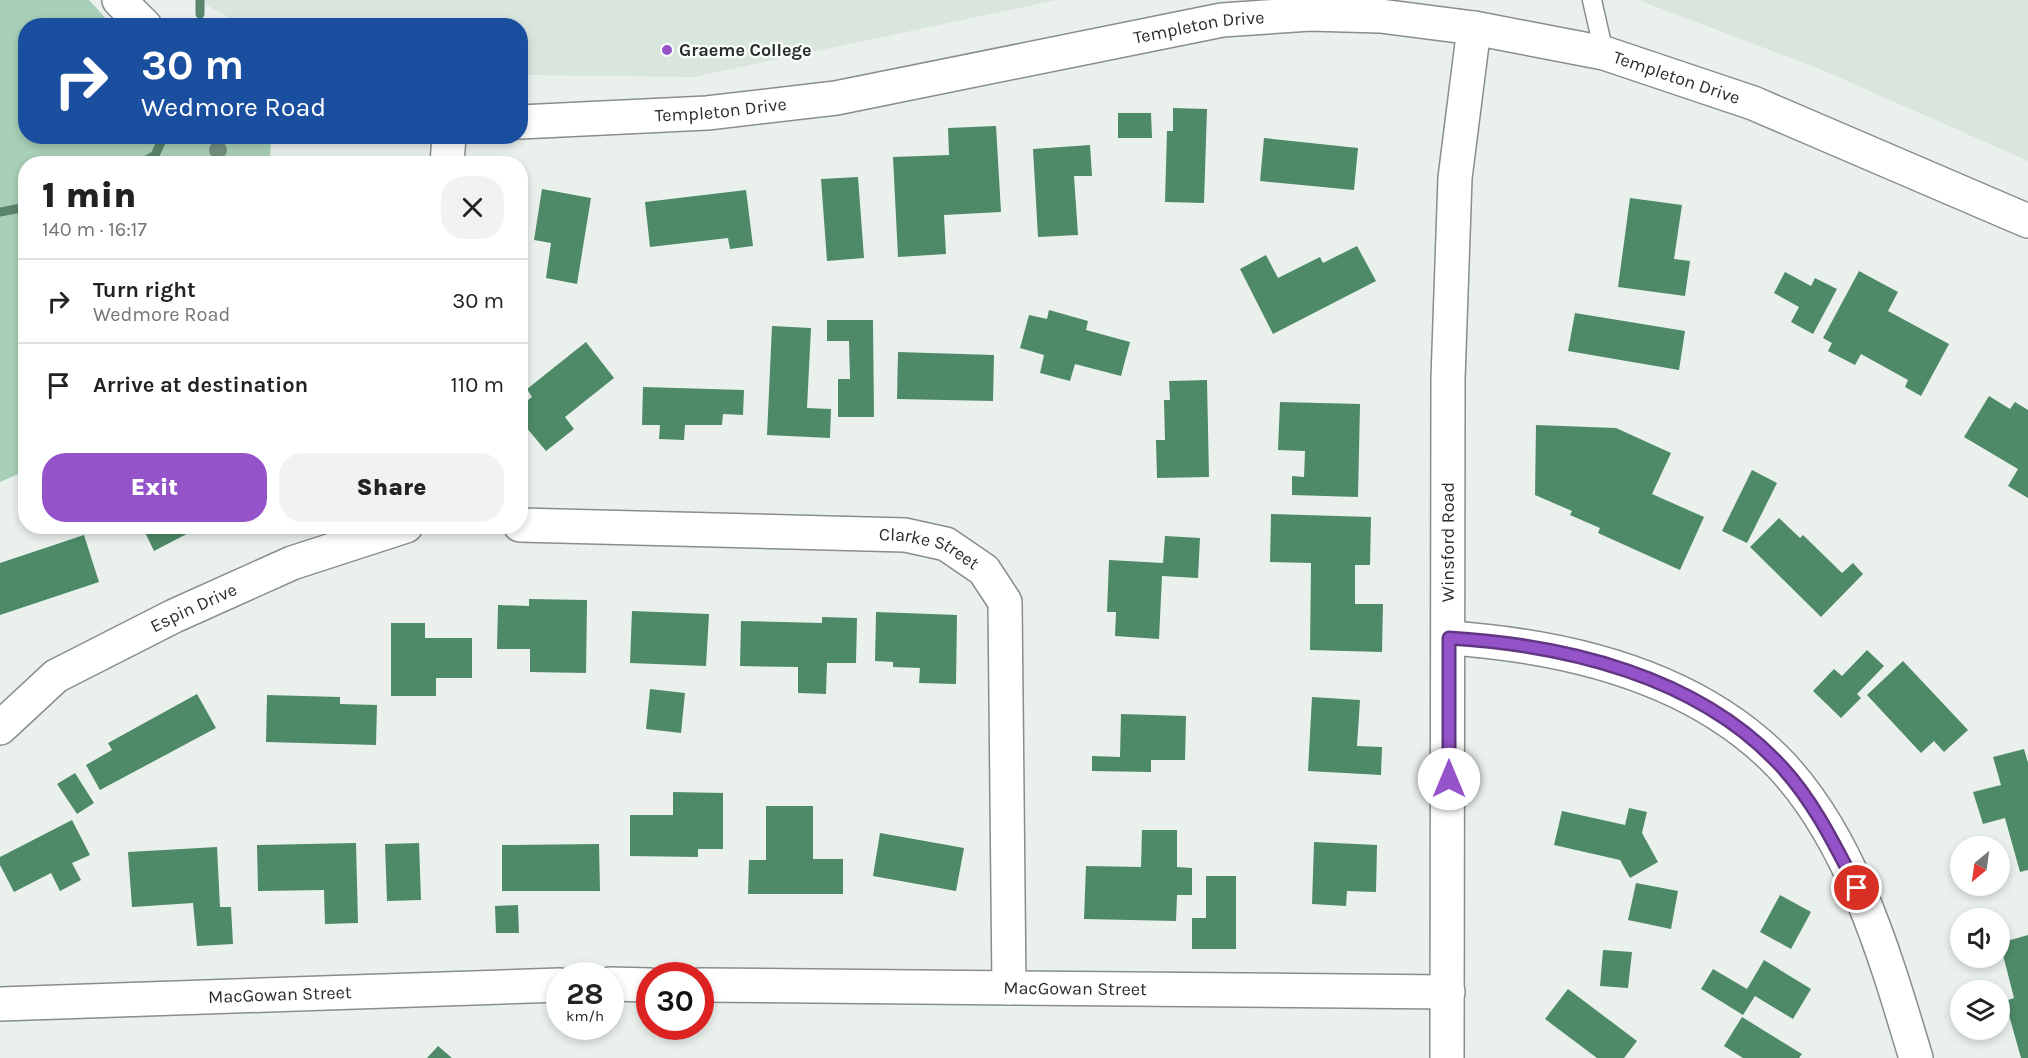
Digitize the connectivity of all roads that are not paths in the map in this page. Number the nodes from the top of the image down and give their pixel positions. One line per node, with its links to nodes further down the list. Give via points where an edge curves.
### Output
1 (119, 0): 3 (street)
2 (1592, 0): 5 (lane)
3 (137, 18)
4 (1474, 27): 5 (street, Templeton Drive); 6 (street, Templeton Drive, via 1380,15 1310,14 1222,20 836,98 706,113); 10 (street, Winsford Road, via 1454,211 1448,380)
5 (1604, 53): 7 (street, Templeton Drive, via 1753,104)
6 (528, 122)
7 (2028, 221)
8 (528, 525): 14 (street, Clarke Street, via 906,535 946,544 984,570 1005,602)
9 (381, 534): 11 (street, Espin Drive, via 292,562 56,676)
10 (1449, 638): 15 (street, Winsford Road); 18 (street, via 1504,641 1612,666 1672,688 1714,710 1780,765 1812,806 1857,888 1884,952)
11 (0, 728)
12 (546, 985): 16 (street, MacGowan Street)
13 (714, 985): 14 (street, MacGowan Street)
14 (1009, 988): 15 (street, MacGowan Street)
15 (1448, 992): 17 (street, Winsford Road)
16 (0, 1004)
17 (1447, 1058)
18 (1916, 1058)

